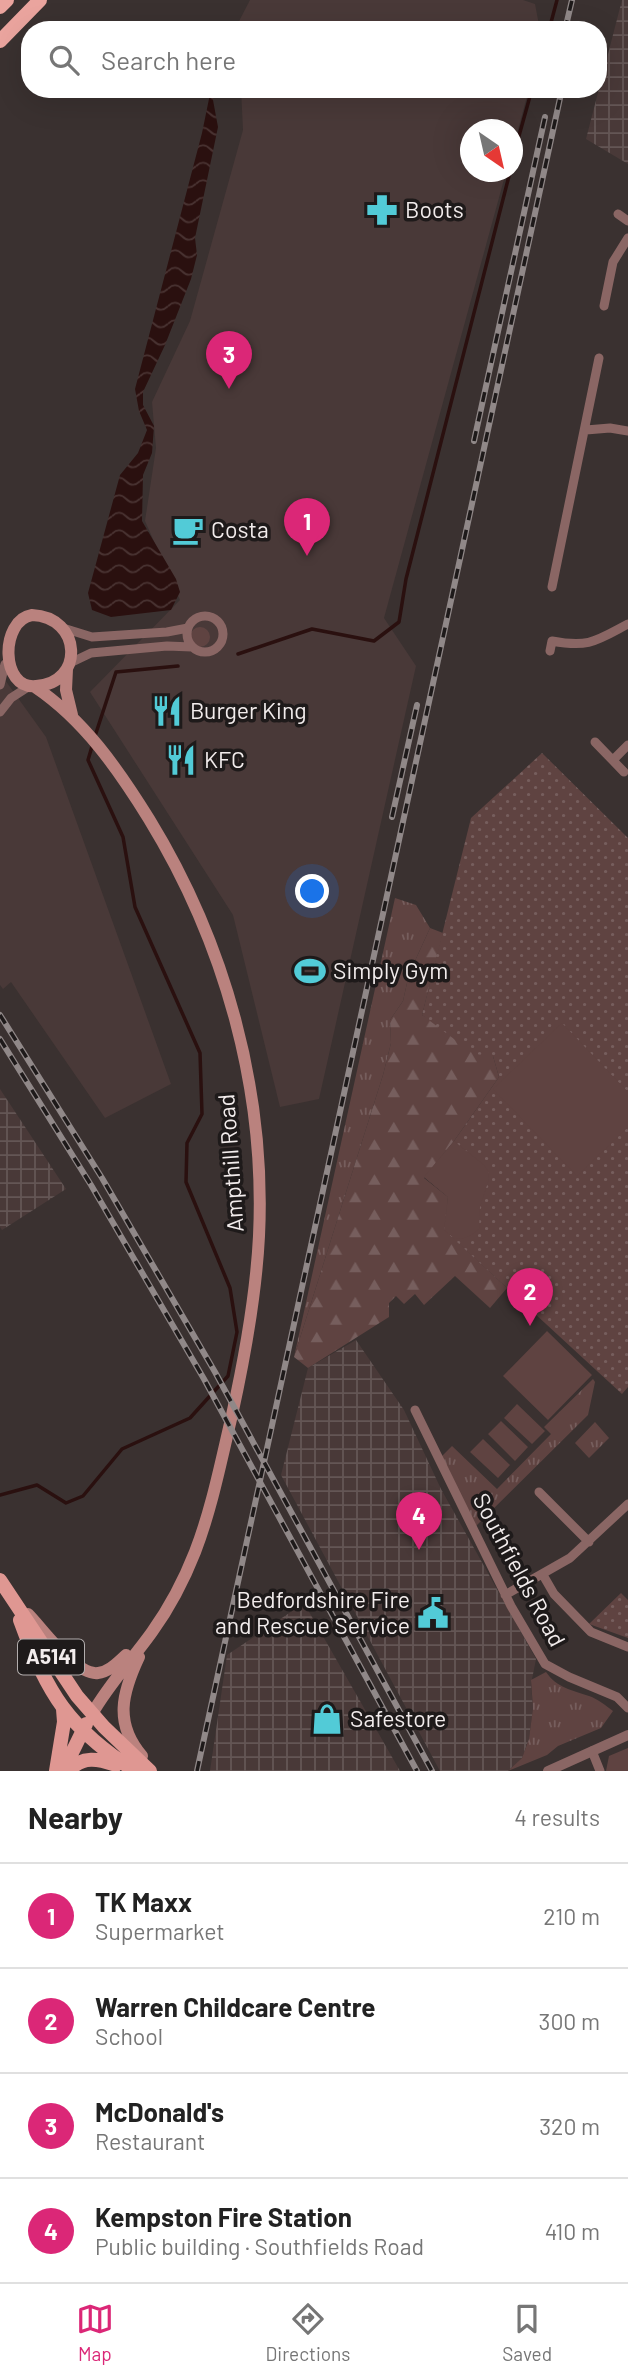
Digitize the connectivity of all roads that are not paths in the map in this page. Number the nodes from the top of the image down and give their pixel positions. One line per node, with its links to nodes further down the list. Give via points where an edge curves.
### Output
1 (7, 0): 3 (highway)
2 (40, 0): 4 (highway)
3 (0, 7)
4 (0, 41)
5 (618, 214): 6 (street)
6 (628, 221)
7 (628, 238): 8 (street, via 613,262)
8 (604, 306)
9 (599, 358): 10 (street)
10 (586, 430): 11 (street); 12 (street)
11 (628, 431)
12 (552, 587)
13 (0, 620): 14 (main road)
14 (19, 620): 16 (main road, via 32,615 47,617); 20 (main road, via 6,638)
15 (628, 624): 19 (street, via 593,643 552,641)
16 (64, 628): 17 (street, via 92,637); 21 (main road, via 71,648)
17 (188, 628): 18 (street); 18 (street, via 195,620 209,617 223,631 222,641 211,652)
18 (192, 647): 21 (street, via 91,653)
19 (550, 651)
20 (3, 660): 22 (street); 23 (main road, via 14,678)
21 (68, 666): 23 (main road, via 51,683); 25 (main road, via 66,690)
22 (0, 685)
23 (32, 687): 24 (street, via 11,698); 25 (main road, Ampthill Road)
24 (0, 712)
25 (72, 715): 38 (main road, Ampthill Road, via 143,809 173,858 210,942 241,1045 257,1149 257,1262 237,1391 198,1543 172,1601)
26 (595, 742): 28 (street)
27 (628, 745): 28 (street)
28 (613, 760): 29 (street)
29 (624, 772)
30 (415, 1410): 36 (street, Southfields Road)
31 (539, 1493): 33 (street)
32 (628, 1504): 33 (street)
33 (589, 1542): 34 (street)
34 (543, 1575): 36 (street); 39 (street, via 554,1594 591,1632)
35 (0, 1580): 37 (main road, A5141)
36 (505, 1595): 41 (street, Southfields Road, via 545,1664 617,1697)
37 (13, 1599): 38 (main road, via 76,1666 92,1673 114,1666); 40 (main road, via 44,1679); 42 (main road, A5141)
38 (150, 1634): 42 (main road, Ampthill Road); 50 (main road, Ampthill Road, via 122,1703 128,1737)
39 (628, 1647)
40 (63, 1709): 43 (main road); 46 (main road)
41 (628, 1709)
42 (92, 1714): 43 (main road); 50 (main road, Ampthill Road / A5141)
43 (82, 1730): 47 (main road); 49 (main road)
44 (628, 1735): 45 (street)
45 (592, 1751): 51 (street); 52 (street)
46 (56, 1771)
47 (63, 1771)
48 (69, 1771): 49 (main road, via 76,1763 94,1759)
49 (133, 1771)
50 (152, 1771)
51 (548, 1771)
52 (600, 1771)

